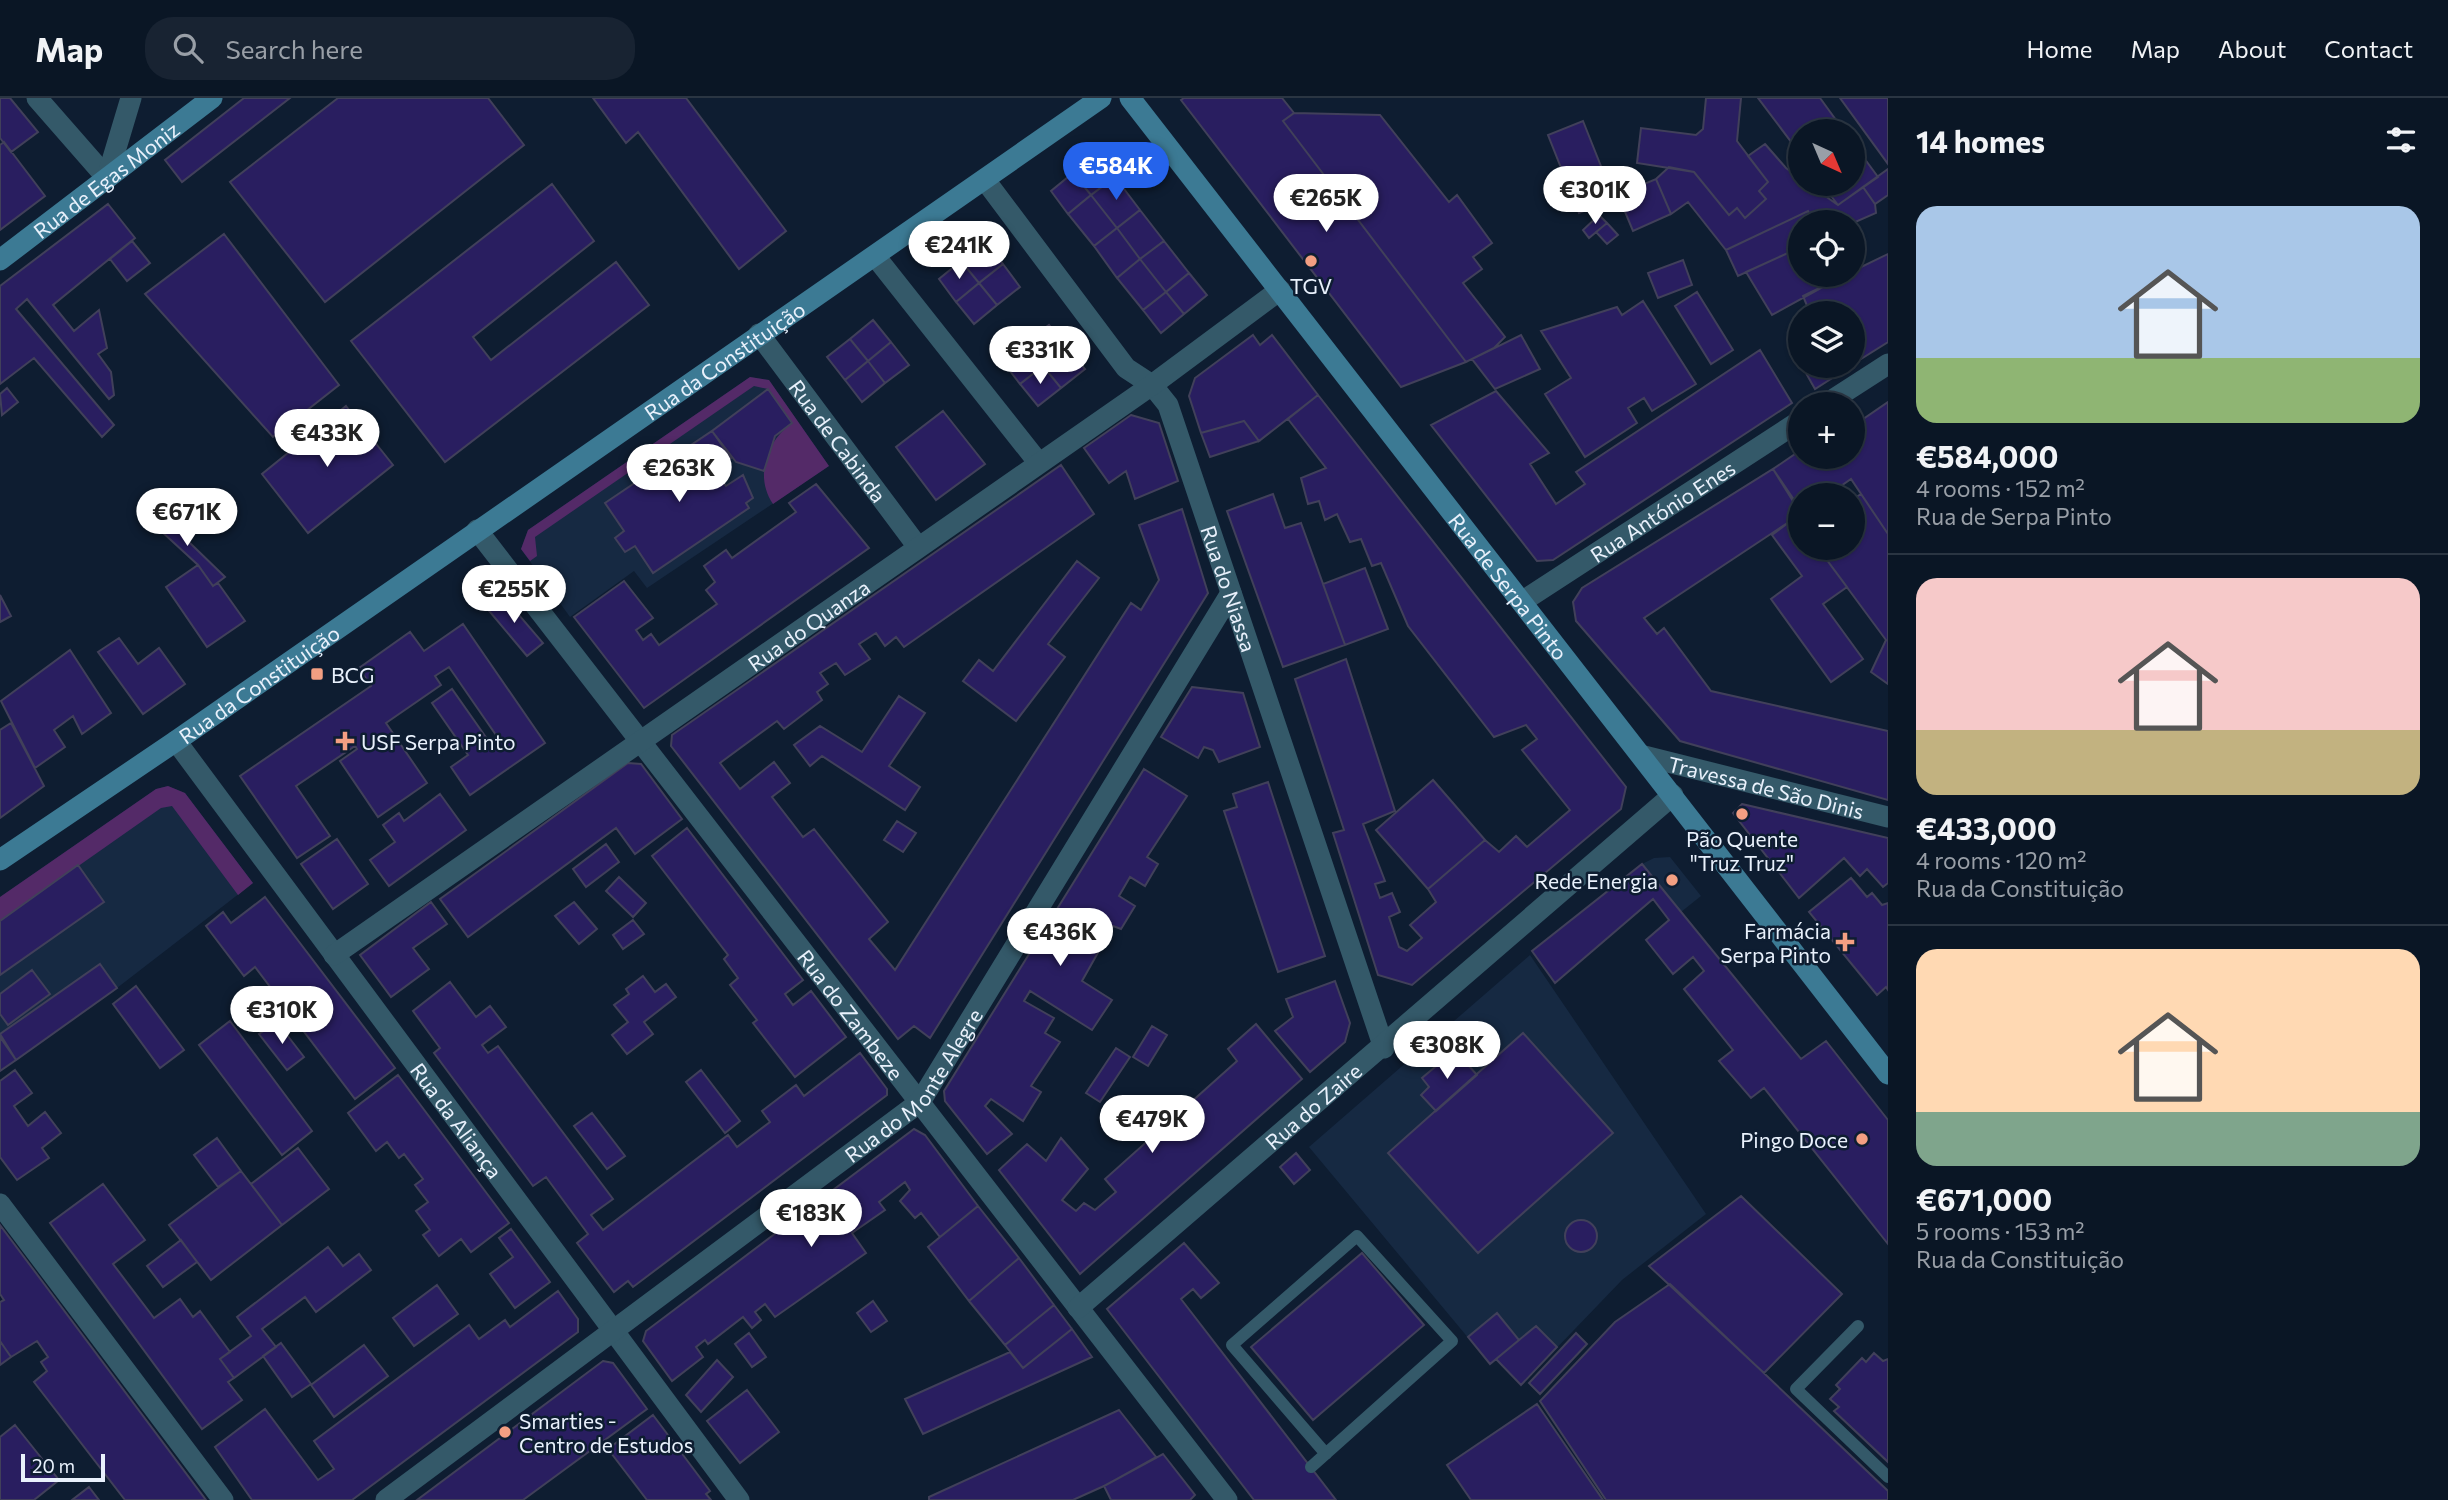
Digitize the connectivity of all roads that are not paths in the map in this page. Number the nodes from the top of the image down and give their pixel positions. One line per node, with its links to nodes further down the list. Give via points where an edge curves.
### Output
1 (37, 98): 6 (street)
2 (131, 98): 6 (street)
3 (212, 98): 6 (main road, Rua de Egas Moniz)
4 (1101, 98): 7 (main road, Rua da Constituição)
5 (1130, 98): 10 (main road, Rua de Serpa Pinto)
6 (107, 178): 9 (main road, Rua de Egas Moniz)
7 (985, 180): 8 (main road, Rua da Constituição); 13 (street, Rua do Niassa, via 1126,368)
8 (875, 257): 11 (main road, Rua da Constituição); 16 (street)
9 (0, 260)
10 (1280, 290): 13 (street, Rua do Quanza); 20 (main road, Rua de Serpa Pinto)
11 (759, 334): 17 (main road, Rua da Constituição); 18 (street, Rua de Cabinda)
12 (1888, 364): 14 (street)
13 (1152, 385): 16 (street, Rua do Quanza); 19 (street, Rua do Niassa, via 1168,405)
14 (1845, 392)
15 (1788, 429): 20 (street, Rua António Enes)
16 (1038, 463): 18 (street, Rua do Quanza)
17 (477, 530): 21 (street, Rua do Zambeze); 22 (main road, Rua da Constituição)
18 (918, 547): 21 (street, Rua do Quanza)
19 (1231, 593): 28 (street, Rua do Niassa); 30 (street, Rua do Monte Alegre)
20 (1523, 601): 23 (main road, Rua de Serpa Pinto)
21 (641, 739): 27 (street, Rua do Quanza); 30 (street, Rua do Zambeze)
22 (176, 741): 26 (main road, Rua da Constituição); 27 (street, Rua da Aliança)
23 (1644, 756): 24 (main road, Rua de Serpa Pinto); 25 (street, Travessa de São Dinis)
24 (1673, 795): 28 (street, Rua do Zaire); 29 (main road, Rua de Serpa Pinto)
25 (1888, 817)
26 (0, 860)
27 (334, 955): 34 (street, Rua da Aliança)
28 (1384, 1048): 32 (street, Rua do Zaire)
29 (1888, 1074)
30 (920, 1102): 32 (street, Rua do Zambeze); 34 (street, Rua do Monte Alegre)
31 (0, 1204): 38 (street)
32 (1078, 1308): 41 (street, Rua do Zambeze)
33 (1858, 1326): 37 (lane, via 1796,1389)
34 (613, 1332): 39 (street, Rua do Monte Alegre); 40 (street, Rua da Aliança)
35 (1326, 1454): 35 (lane, via 1452,1341 1357,1236 1232,1345); 36 (lane)
36 (1311, 1467)
37 (1888, 1477)
38 (223, 1500)
39 (386, 1500)
40 (739, 1500)
41 (1227, 1500)

